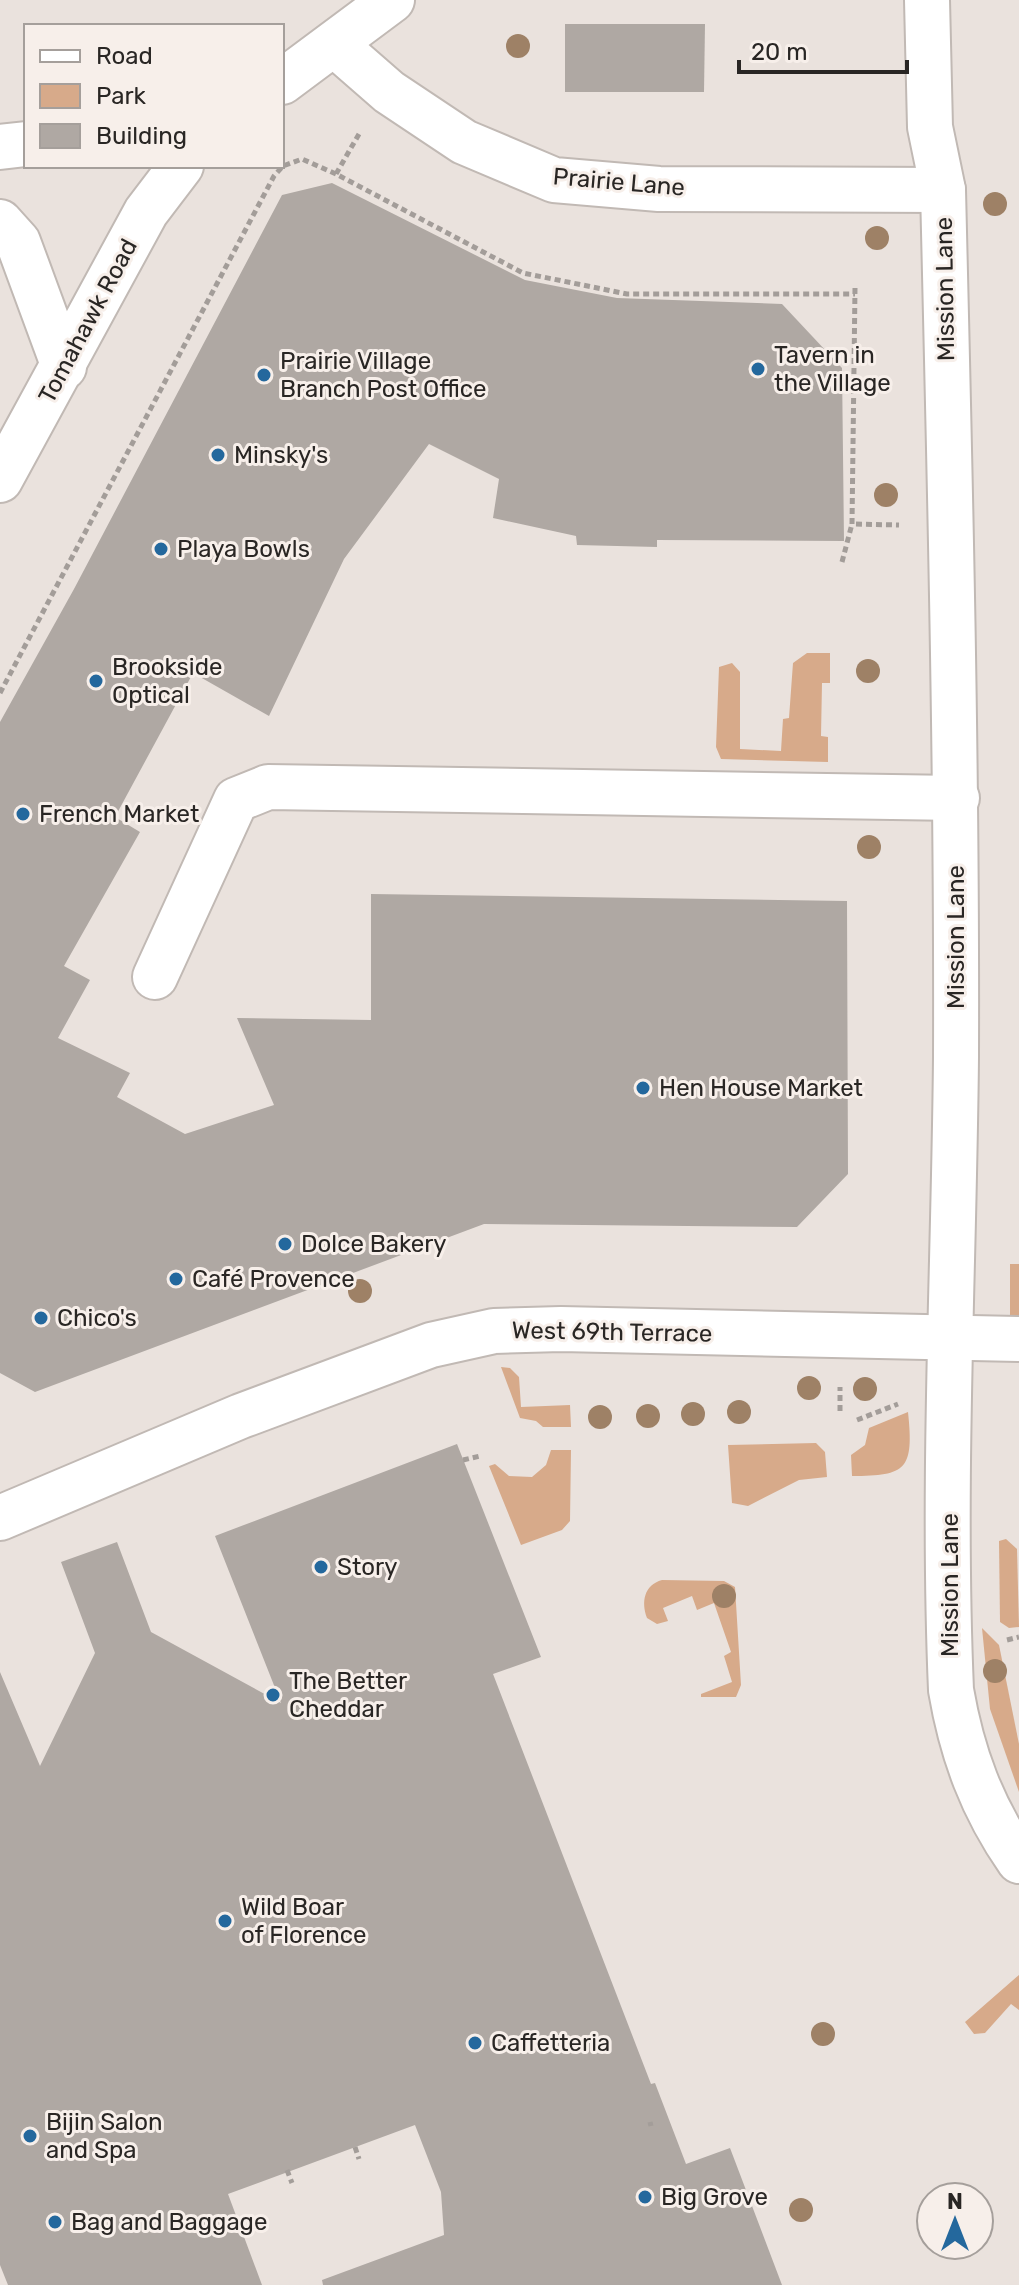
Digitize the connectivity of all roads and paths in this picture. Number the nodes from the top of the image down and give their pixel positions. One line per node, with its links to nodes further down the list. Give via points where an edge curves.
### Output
1 (392, 0): 3 (street)
2 (927, 0): 12 (street, Mission Lane, via 930,127)
3 (334, 44): 4 (street); 12 (street, Prairie Lane, via 389,92 464,142 554,180 659,189)
4 (284, 81)
5 (362, 130): 11 (path)
6 (24, 144): 7 (street)
7 (0, 147)
8 (284, 166): 11 (path, via 302,159)
9 (179, 168): 14 (street, Tomahawk Road, via 146,212)
10 (281, 168): 19 (path)
11 (336, 174): 16 (path, via 523,273 627,294 855,291)
12 (943, 190): 20 (street, Mission Lane)
13 (0, 222): 14 (street, via 18,242)
14 (64, 367): 15 (street, Tomahawk Road)
15 (0, 480)
16 (852, 524): 17 (path); 18 (path)
17 (902, 525)
18 (842, 562)
19 (0, 693)
20 (957, 798): 21 (street, via 268,787 236,800); 23 (street, Mission Lane)
21 (155, 977)
22 (1019, 1339): 23 (street, West 69th Terrace)
23 (950, 1340): 28 (street, West 69th Terrace, via 494,1331 431,1345 241,1416); 31 (street, Mission Lane, via 951,1690 958,1730 985,1807)
24 (903, 1402): 25 (path)
25 (857, 1420)
26 (480, 1456): 27 (path)
27 (463, 1460)
28 (0, 1518)
29 (1019, 1637): 30 (path)
30 (1007, 1640)
31 (1019, 1861)
32 (355, 2147): 33 (path)
33 (359, 2159)
34 (287, 2170): 35 (path)
35 (292, 2183)

